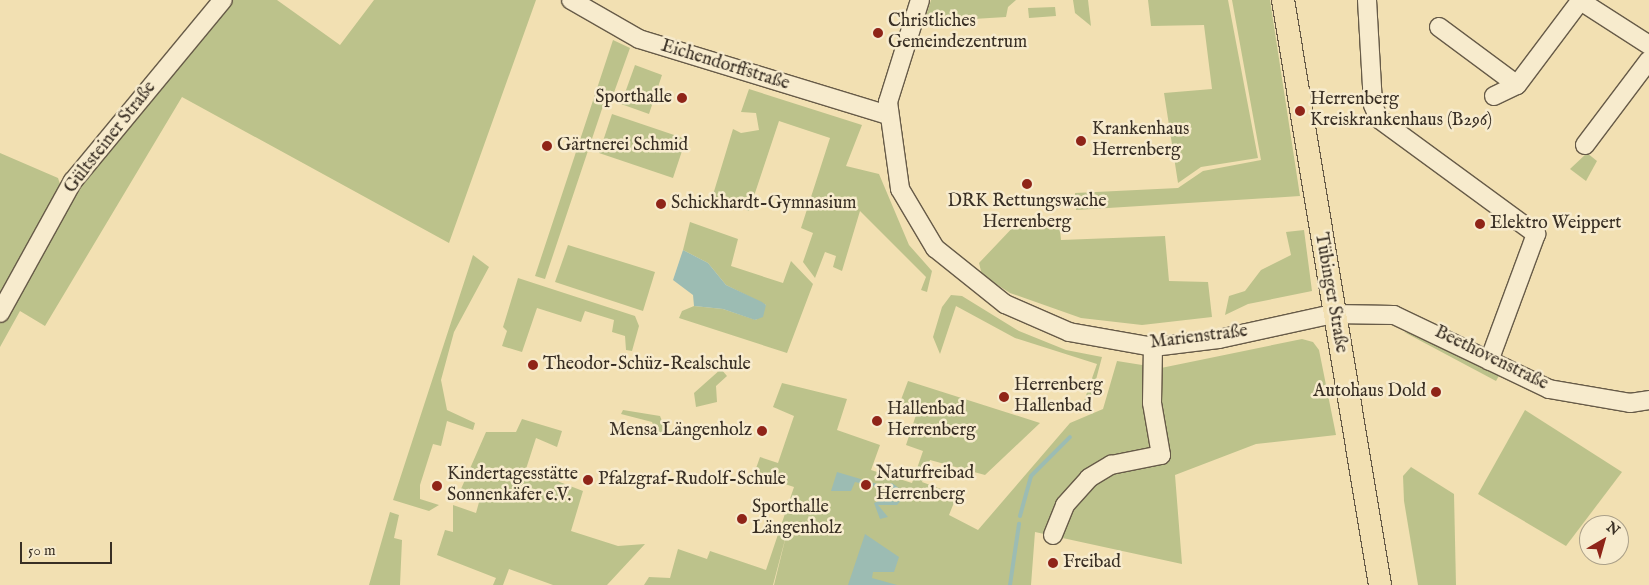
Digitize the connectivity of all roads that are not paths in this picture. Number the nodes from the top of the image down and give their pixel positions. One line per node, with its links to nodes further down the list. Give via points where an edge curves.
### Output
1 (223, 0): 14 (street, Gültsteiner Straße, via 73,181)
2 (570, 0): 12 (street, Eichendorffstraße, via 639,39)
3 (920, 0): 12 (street, Marienstraße)
4 (1283, 0): 15 (main road, Tübinger Straße)
5 (1367, 0): 17 (street, via 1373,105 1379,119 1536,234)
6 (1579, 1): 8 (street); 10 (street)
7 (1439, 27): 10 (street)
8 (1649, 45)
9 (1649, 60): 13 (street)
10 (1517, 85): 11 (street)
11 (1494, 96)
12 (887, 115): 16 (street, Marienstraße, via 903,196 922,229 955,268 983,291 1034,319 1109,342)
13 (1585, 145)
14 (0, 313)
15 (1333, 314): 16 (street, Marienstraße, via 1219,339); 17 (street, Beethovenstraße, via 1394,315); 20 (main road, Tübinger Straße)
16 (1153, 347): 19 (street, via 1152,404 1161,456 1111,465 1089,478 1065,505)
17 (1489, 361): 18 (street, Beethovenstraße, via 1549,389 1630,403)
18 (1649, 400)
19 (1053, 535)
20 (1380, 585)

